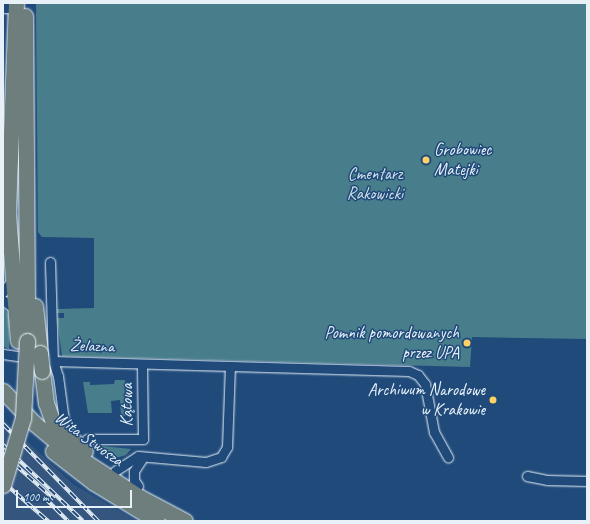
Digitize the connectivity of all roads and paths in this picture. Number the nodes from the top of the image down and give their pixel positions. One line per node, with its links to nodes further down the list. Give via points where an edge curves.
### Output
1 (15, 5): 2 (main road); 5 (main road)
2 (13, 98): 3 (main road); 4 (main road)
3 (3, 129)
4 (6, 176): 5 (main road, via 16,176 20,195); 8 (main road)
5 (27, 207): 6 (main road)
6 (26, 256): 12 (main road); 15 (main road, bridge, via 32,276 40,353)
7 (50, 262): 15 (street)
8 (12, 272): 9 (street); 11 (main road)
9 (3, 292)
10 (3, 300): 11 (street)
11 (17, 312): 12 (main road)
12 (23, 341): 24 (main road, via 16,396); 28 (main road, bridge, via 23,418)
13 (3, 354): 15 (street, Żelazna)
14 (142, 364): 15 (street, Żelazna); 16 (street, Żelazna); 21 (street, Kątowa, via 143,439)
15 (47, 366): 19 (street, via 58,376); 25 (main road, via 46,403 57,428)
16 (230, 366): 22 (street, via 225,454 216,461 206,462); 23 (street, Żelazna, via 414,372 425,384 434,432)
17 (3, 391): 20 (main road)
18 (3, 406): 20 (main road)
19 (64, 421)
20 (35, 430): 30 (main road, Wita Stwosza, via 138,496)
21 (87, 439)
22 (143, 457): 25 (street, via 134,457 122,469); 29 (street, via 134,471 134,480)
23 (448, 457)
24 (3, 460)
25 (115, 471): 29 (main road)
26 (527, 476): 27 (street, via 547,480)
27 (587, 481)
28 (3, 485)
29 (138, 486): 30 (main road)
30 (161, 515): 31 (main road, Wita Stwosza)
31 (185, 521)

